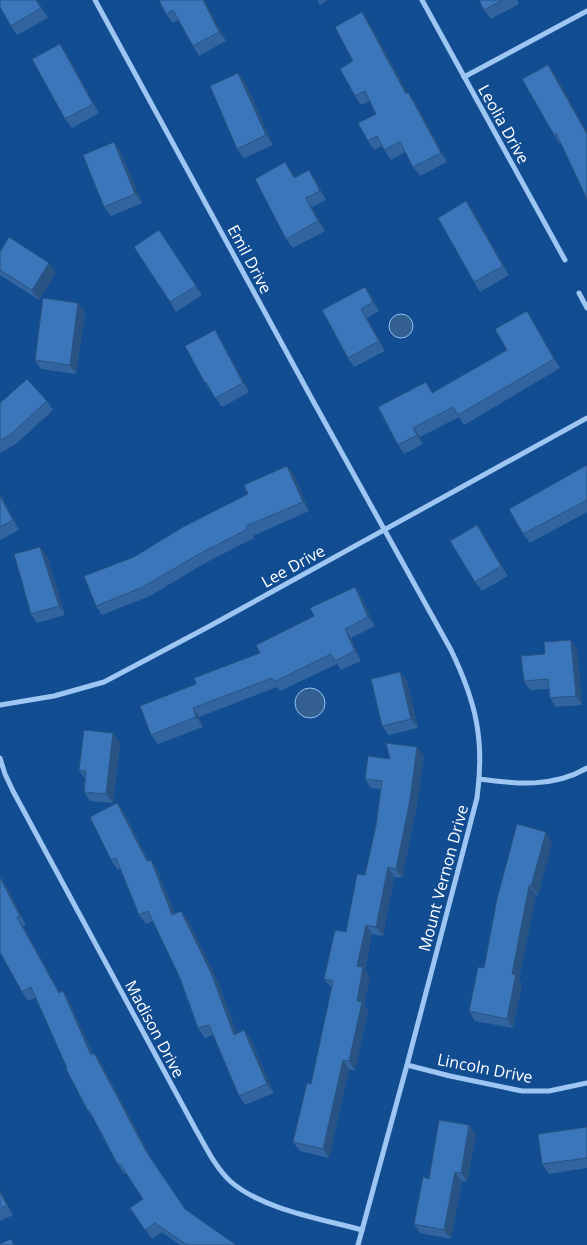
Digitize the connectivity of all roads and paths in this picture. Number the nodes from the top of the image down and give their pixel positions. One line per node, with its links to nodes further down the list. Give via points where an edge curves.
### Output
1 (95, 0): 9 (street, Emil Drive)
2 (422, 0): 4 (street, Leolia Drive)
3 (587, 11): 4 (street)
4 (464, 77): 5 (street, Leolia Drive)
5 (565, 260)
6 (579, 293): 7 (street)
7 (587, 308)
8 (587, 418): 9 (street, Lee Drive)
9 (384, 530): 10 (street, Lee Drive, via 104,682 54,696); 13 (street, Mount Vernon Drive, via 463,676 479,731)
10 (0, 705)
11 (0, 758): 16 (street, Madison Drive, via 13,791 217,1166 235,1185 258,1199)
12 (587, 768): 13 (street, via 548,782 529,784)
13 (479, 780): 14 (street, Mount Vernon Drive)
14 (407, 1065): 15 (street, Lincoln Drive, via 522,1091 549,1091); 16 (street, Mount Vernon Drive)
15 (587, 1083)
16 (362, 1230): 17 (street, Mount Vernon Drive)
17 (358, 1245)

